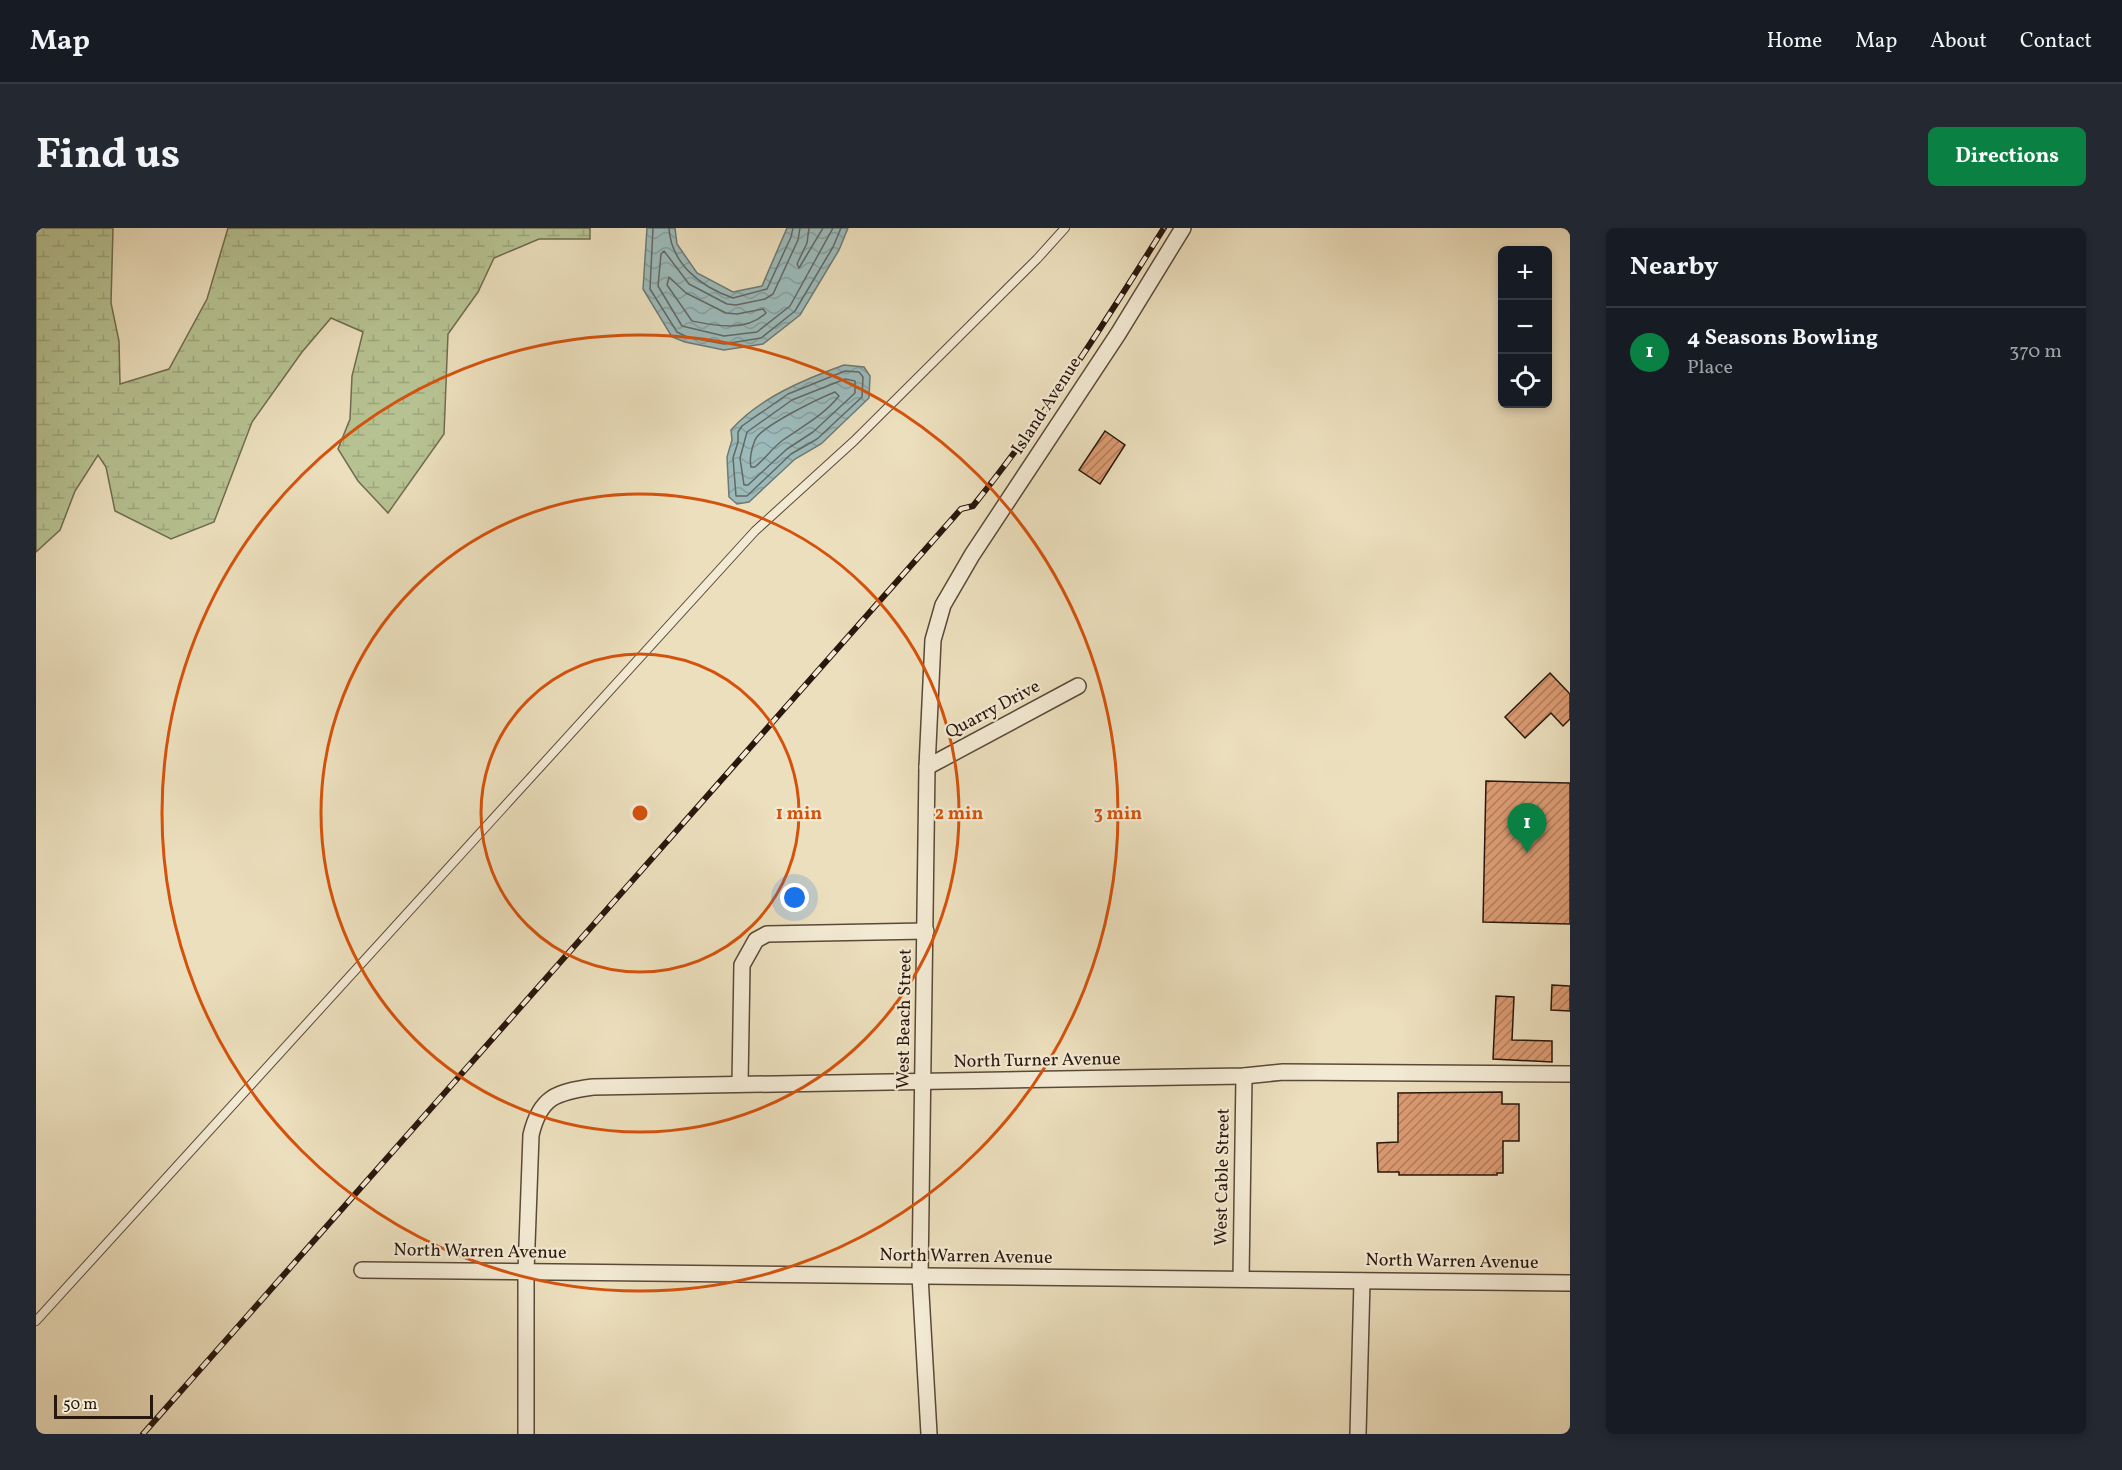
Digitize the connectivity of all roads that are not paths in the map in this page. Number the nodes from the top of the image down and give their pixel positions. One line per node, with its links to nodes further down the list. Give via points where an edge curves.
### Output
1 (1065, 228): 17 (lane, via 854,441 755,531)
2 (1183, 228): 3 (street, Island Avenue)
3 (943, 605): 5 (street, West Beach Street, via 930,666)
4 (1078, 686): 5 (street, Quarry Drive)
5 (927, 767): 6 (street, West Beach Street)
6 (926, 931): 9 (street, West Beach Street); 10 (street, via 767,934 756,940 742,964)
7 (1570, 1074): 8 (street, North Turner Avenue, via 1282,1072)
8 (1244, 1076): 9 (street, North Turner Avenue); 14 (street, West Cable Street)
9 (924, 1083): 10 (street, North Turner Avenue); 13 (street, West Beach Street)
10 (740, 1084): 12 (street, North Turner Avenue, via 593,1087 570,1090 544,1104 535,1117 531,1135)
11 (362, 1270): 12 (street, North Warren Avenue)
12 (526, 1272): 13 (street, North Warren Avenue); 18 (street, North Turner Avenue)
13 (920, 1276): 14 (street, North Warren Avenue); 19 (street, West Beach Street)
14 (1240, 1279): 15 (street, North Warren Avenue)
15 (1362, 1281): 16 (street, North Warren Avenue); 20 (street)
16 (1570, 1283)
17 (36, 1321)
18 (526, 1434)
19 (929, 1434)
20 (1358, 1434)

